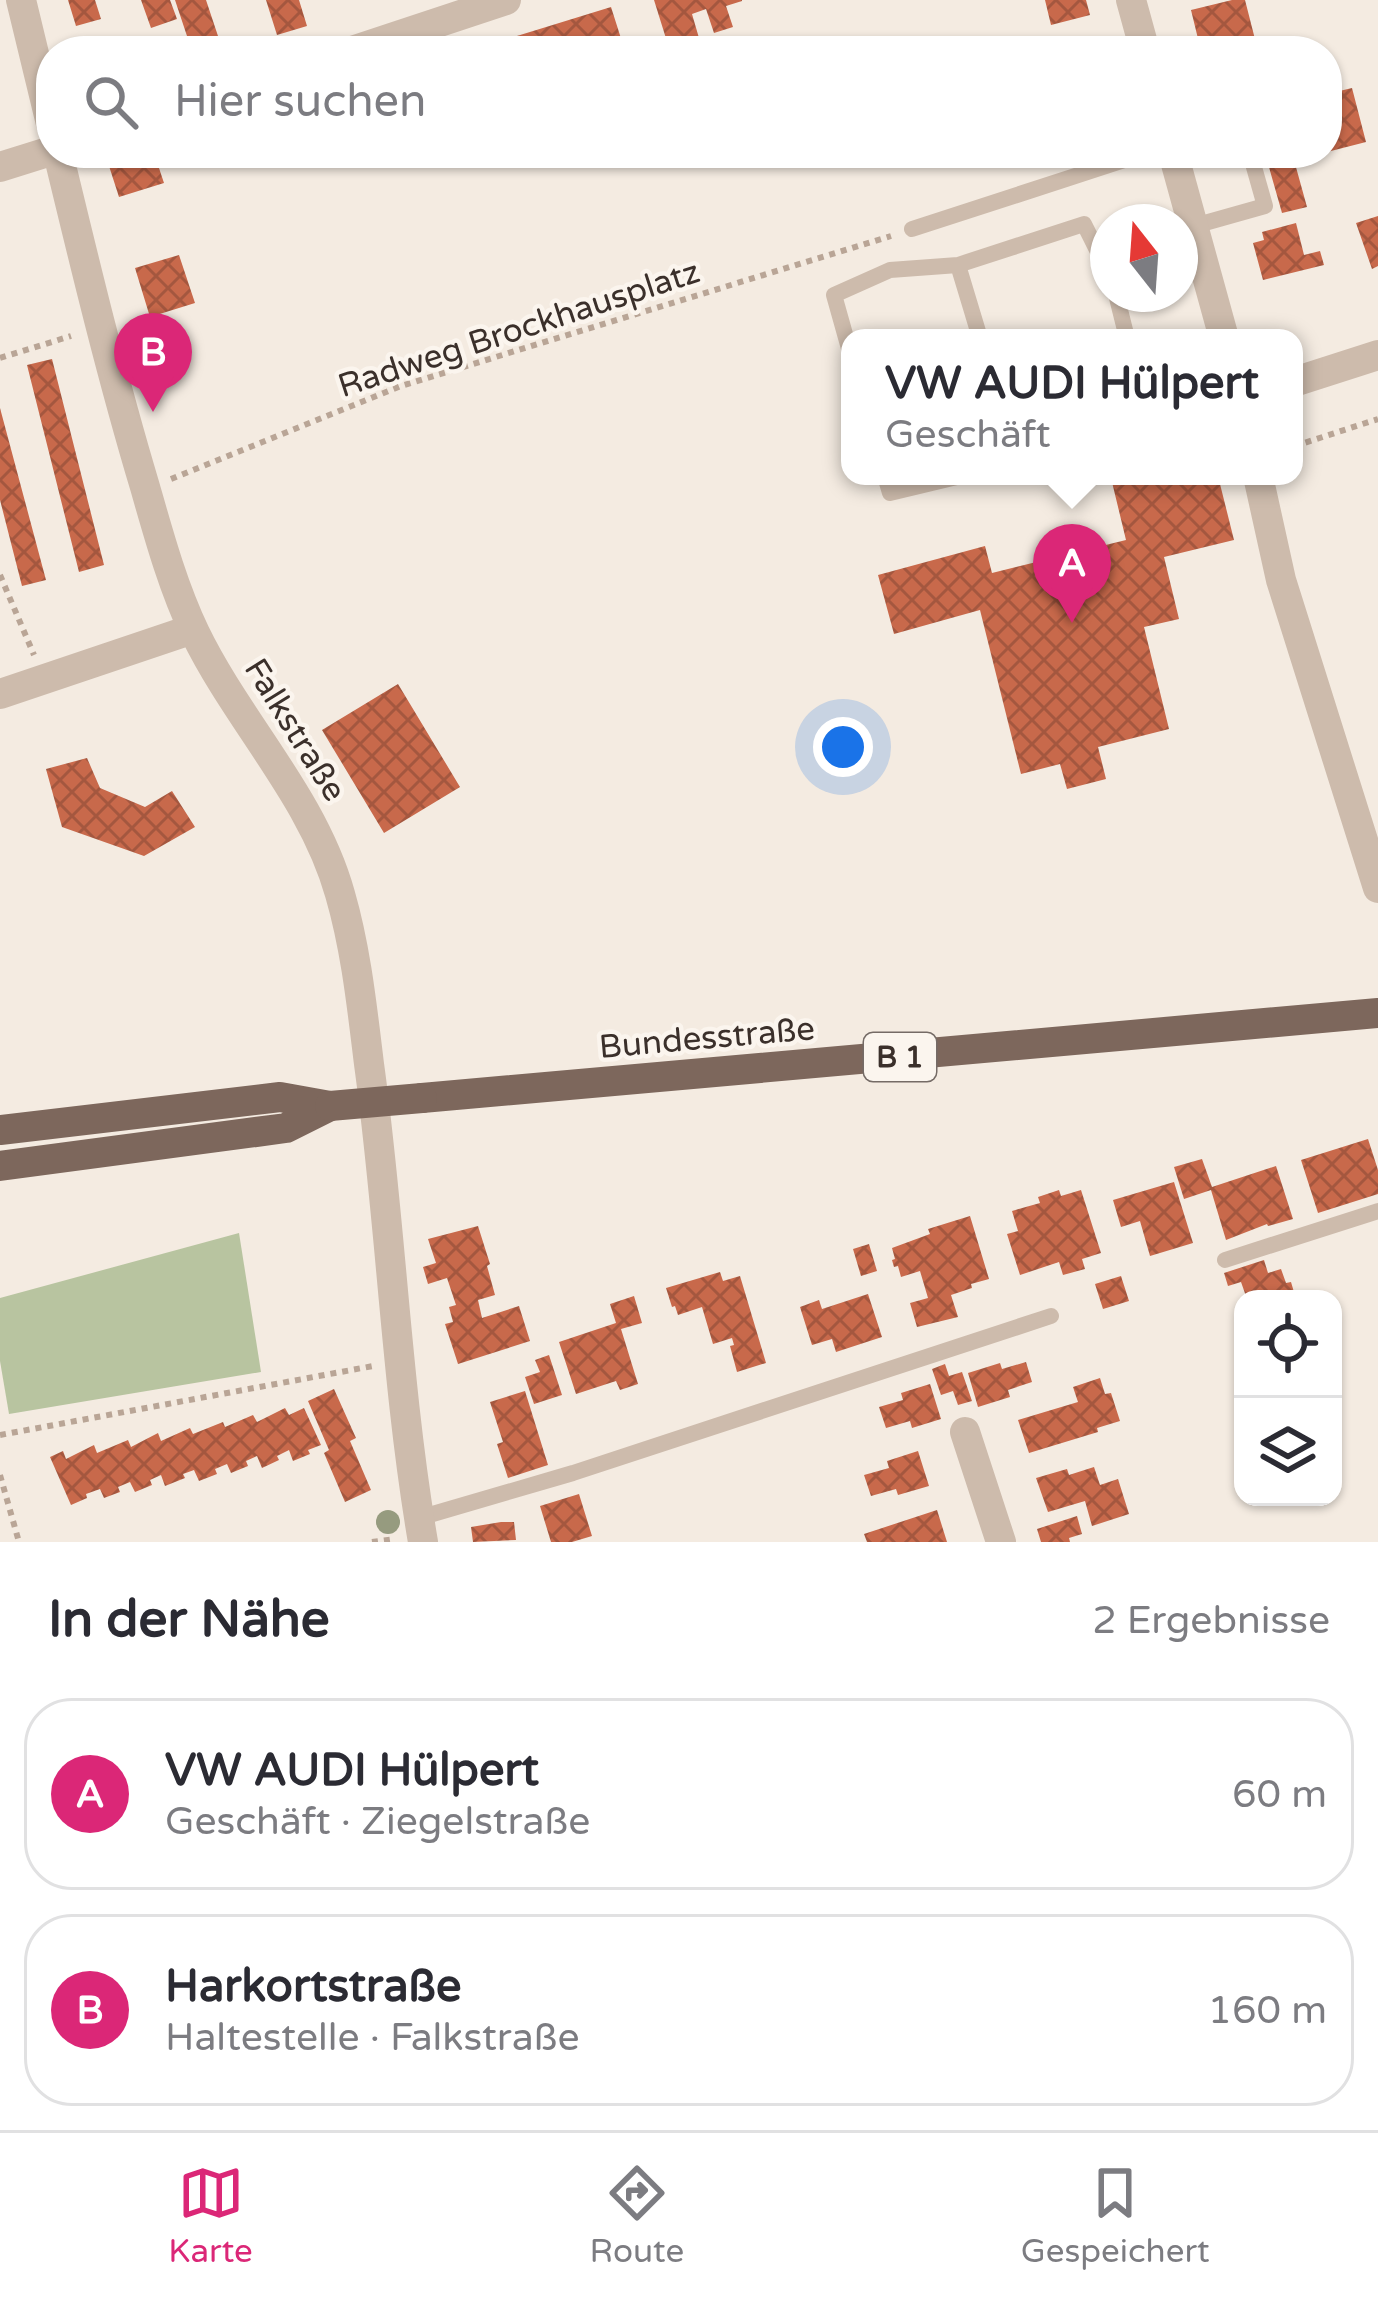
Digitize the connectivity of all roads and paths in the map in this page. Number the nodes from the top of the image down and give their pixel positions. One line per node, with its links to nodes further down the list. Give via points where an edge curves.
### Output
1 (21, 0): 6 (street)
2 (506, 0): 4 (street)
3 (1132, 0): 5 (street)
4 (397, 36)
5 (1141, 36)
6 (36, 62)
7 (36, 157): 8 (street)
8 (0, 167)
9 (58, 168): 19 (street, Falkstraße)
10 (1100, 168): 15 (lane)
11 (1177, 168): 13 (street)
12 (1254, 168): 14 (lane, via 1265,206)
13 (1187, 204)
14 (1198, 225)
15 (912, 230): 31 (path, Radweg Brockhausplatz, via 400,386)
16 (1090, 236): 18 (lane, via 1084,224)
17 (1198, 244): 22 (street)
18 (958, 265): 20 (lane, via 890,270 834,295); 21 (lane)
19 (100, 327): 24 (path); 31 (street, Falkstraße)
20 (844, 329)
21 (977, 329)
22 (1222, 329)
23 (1378, 355): 25 (street)
24 (0, 358)
25 (1303, 379)
26 (1378, 419): 27 (path)
27 (1303, 443)
28 (888, 485): 29 (lane, via 890,493)
29 (923, 485)
30 (1260, 485): 36 (street, via 1281,580)
31 (146, 490): 33 (street, Falkstraße)
32 (0, 575): 34 (path)
33 (193, 628): 34 (street); 44 (street, Falkstraße, via 302,804 340,891 385,1176)
34 (44, 680): 35 (street)
35 (0, 694)
36 (1378, 888)
37 (1378, 1013): 38 (main road, Bundesstraße / B 1, bridge)
38 (330, 1106): 39 (main road, B 1, via 280,1097); 40 (main road, B 1, via 286,1128)
39 (0, 1130)
40 (0, 1166)
41 (1378, 1211): 42 (lane)
42 (1225, 1260)
43 (1051, 1316): 48 (lane, Falkstraße)
44 (400, 1360): 46 (path); 48 (street, Falkstraße)
45 (965, 1432): 50 (street)
46 (0, 1436)
47 (0, 1475): 49 (path)
48 (421, 1530)
49 (19, 1542)
50 (1000, 1542)

